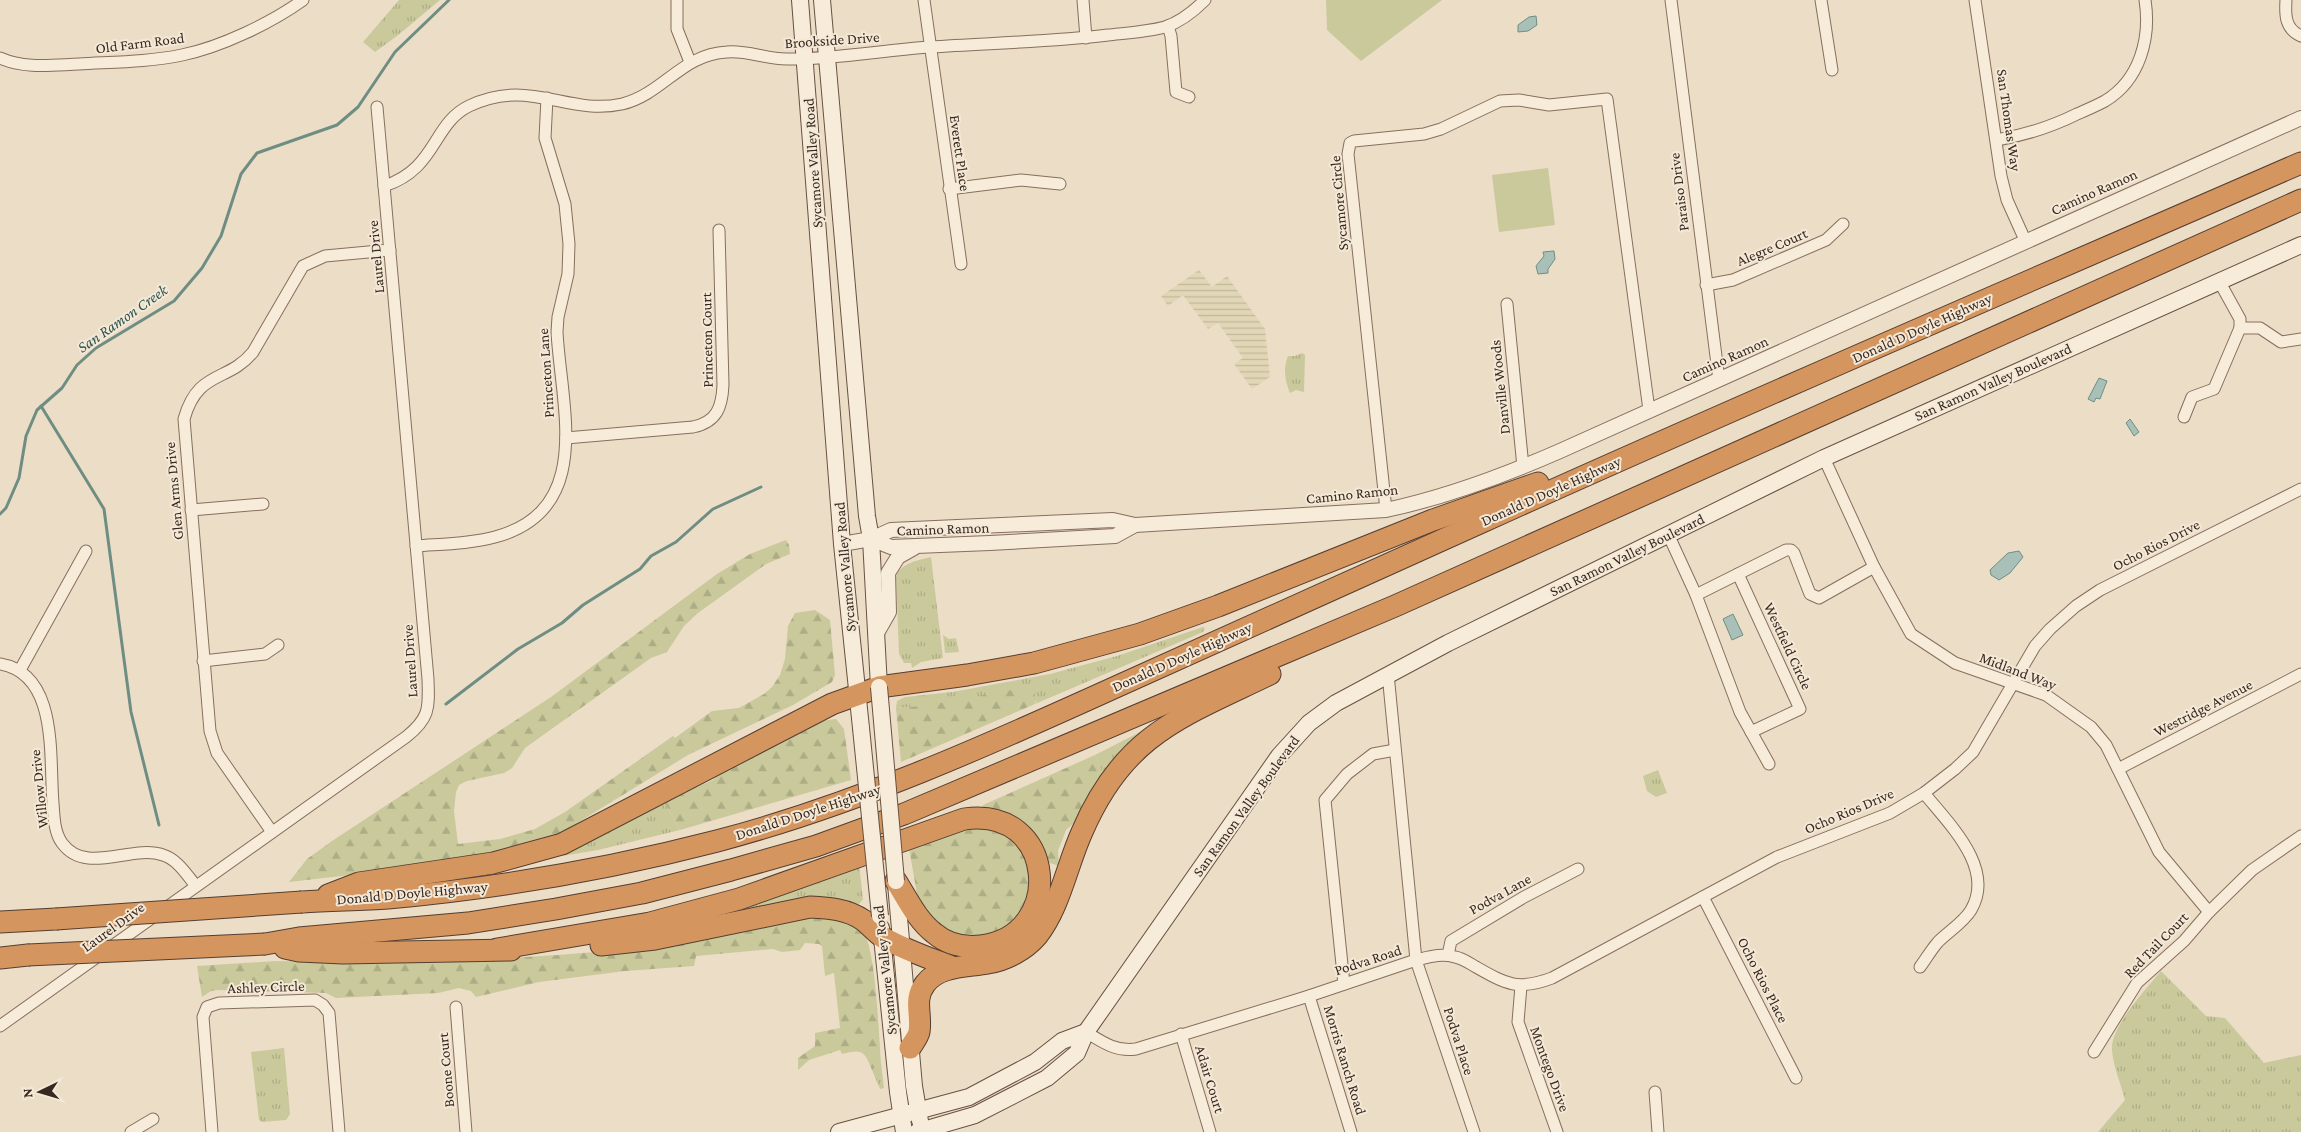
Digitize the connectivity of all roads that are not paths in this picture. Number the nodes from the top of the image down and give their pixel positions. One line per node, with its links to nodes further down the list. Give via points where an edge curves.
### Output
1 (303, 0): 18 (street, Old Farm Road, via 228,40 182,55 42,66 13,64)
2 (677, 0): 20 (street, via 677,29)
3 (800, 0): 19 (main road, Sycamore Valley Road)
4 (822, 0): 17 (main road, Sycamore Valley Road)
5 (924, 0): 16 (street, Everett Place)
6 (1083, 0): 15 (street)
7 (1205, 0): 13 (street, Brookside Drive)
8 (1671, 0): 39 (street, Paraiso Drive)
9 (1821, 0): 21 (street)
10 (1975, 0): 26 (street, San Thomas Way)
11 (2145, 0): 26 (street, via 2147,30 2144,50 2122,86 2106,100 2064,121 2023,136)
12 (2286, 0): 14 (street, via 2286,21)
13 (1168, 26): 15 (street, Brookside Drive); 22 (street, via 1176,92)
14 (2301, 36)
15 (1086, 38): 16 (street, Brookside Drive)
16 (930, 47): 17 (street, Brookside Drive); 30 (street, Everett Place)
17 (827, 56): 19 (street, Brookside Drive); 56 (main road, Sycamore Valley Road)
18 (0, 58)
19 (805, 58): 20 (street, Brookside Drive, via 780,59 728,52 701,56); 57 (main road, Sycamore Valley Road)
20 (690, 62): 23 (street, Brookside Drive, via 644,95 622,104 599,106)
21 (1832, 70)
22 (1189, 97)
23 (547, 98): 29 (street, Brookside Drive, via 504,94 468,107 452,120 418,168 403,179); 46 (street, Princeton Lane, via 545,138 565,204 569,244 568,274 557,332)
24 (376, 107): 29 (street, Laurel Drive)
25 (2301, 118): 34 (street, Camino Ramon)
26 (1997, 140): 34 (street, San Thomas Way, via 2007,200)
27 (2301, 163): 49 (highway, Donald D Doyle Highway)
28 (1060, 184): 30 (street, via 1021,180)
29 (384, 186): 36 (street, Laurel Drive)
30 (950, 190): 37 (street, Everett Place)
31 (2301, 200): 64 (highway)
32 (1843, 224): 39 (street, Alegre Court, via 1818,244 1733,280)
33 (719, 230): 46 (street, Princeton Court, via 723,384 722,400 714,416 703,425 693,427)
34 (2025, 240): 43 (street, Camino Ramon)
35 (2301, 245): 38 (main road, San Ramon Valley Boulevard)
36 (390, 250): 52 (street, Glen Arms Drive, via 325,256 303,266 249,357 208,380 193,395 186,410 184,429); 58 (street, Laurel Drive)
37 (961, 264)
38 (2219, 281): 41 (street, via 2240,319); 47 (main road, San Ramon Valley Boulevard)
39 (1706, 285): 43 (street, Paraiso Drive)
40 (1507, 304): 48 (street, Danville Woods)
41 (2240, 328): 42 (street, via 2260,328 2281,342); 45 (street, via 2214,389 2192,397)
42 (2301, 339)
43 (1718, 380): 44 (street, Camino Ramon)
44 (1649, 410): 48 (street, Camino Ramon); 53 (street, Sycamore Circle, via 1607,99 1549,105 1500,101 1424,134 1354,141 1350,143 1348,154)
45 (2184, 417)
46 (566, 438): 58 (street, Princeton Lane, via 564,472 556,490 546,506 526,524 494,537)
47 (1824, 458): 55 (main road, San Ramon Valley Boulevard); 61 (street, Midland Way)
48 (1524, 467): 53 (street, Camino Ramon, via 1460,491)
49 (1586, 475): 73 (highway, via 1557,476 1482,502 1226,602 1105,645 1010,668); 86 (highway, Donald D Doyle Highway, via 970,752 893,784 806,814 635,861 550,877 394,897)
50 (2301, 489): 72 (street, Ocho Rios Drive, via 2100,590 2076,606 2035,646)
51 (263, 504): 52 (street)
52 (191, 510): 67 (street, Glen Arms Drive)
53 (1386, 510): 54 (street, Camino Ramon)
54 (1136, 525): 56 (street, Camino Ramon, via 1113,520 891,530); 59 (street, Camino Ramon, via 1115,536)
55 (1668, 534): 63 (street); 70 (main road, San Ramon Valley Boulevard)
56 (871, 539): 57 (street, Camino Ramon); 59 (street, Camino Ramon, via 891,548); 65 (main road, Sycamore Valley Road)
57 (842, 544): 74 (main road, Sycamore Valley Road)
58 (416, 546): 80 (street, Laurel Drive, via 428,687 427,714 406,737)
59 (918, 546): 65 (street, via 898,557 888,573 889,612)
60 (86, 551): 69 (street)
61 (1874, 567): 62 (street, via 1819,598 1810,594 1791,550); 72 (street, Midland Way, via 1911,634 1955,663)
62 (1738, 574): 63 (street); 75 (street, Westfield Circle, via 1800,709)
63 (1696, 595): 75 (street, via 1720,664)
64 (1395, 606): 90 (highway, via 984,781 816,846 651,890 556,909); 96 (highway, via 1358,633 1216,700 1146,740 1115,771 1103,789 1081,833 1054,906 1036,937 1010,956 990,963)
65 (877, 632): 73 (main road, Sycamore Valley Road)
66 (278, 645): 67 (street, via 265,654)
67 (204, 661): 80 (street, Glen Arms Drive, via 214,746)
68 (0, 664): 69 (street, Willow Drive)
69 (20, 670): 84 (street, Willow Drive, via 39,690 46,712 55,826 61,842 73,854 88,858 149,853 163,855 175,862)
70 (1388, 674): 76 (street, Podva Road); 103 (main road, San Ramon Valley Boulevard, via 1321,713 1280,756)
71 (2301, 674): 78 (street, Westridge Avenue)
72 (2014, 684): 78 (street, Midland Way, via 2046,695 2079,717 2106,745); 79 (street, Ocho Rios Drive, via 1973,752)
73 (879, 688): 74 (highway); 83 (main road, Sycamore Valley Road, bridge)
74 (858, 696): 86 (highway, via 832,704 562,844 494,863 359,882); 89 (main road, Sycamore Valley Road, bridge)
75 (1751, 732): 77 (street)
76 (1395, 750): 95 (street, Podva Road); 98 (street, via 1373,754 1346,774 1325,800)
77 (1769, 764)
78 (2118, 769): 87 (street, Midland Way, via 2159,852)
79 (1924, 793): 85 (street, Ocho Rios Drive, via 1890,813 1778,858); 97 (street, via 1961,839 1977,870 1978,891 1971,911 1937,944)
80 (272, 832): 84 (street, Laurel Drive)
81 (2301, 836): 87 (street, Red Tail Court, via 2252,870)
82 (1578, 869): 93 (street, Podva Lane, via 1450,941)
83 (896, 881): 91 (main road, Sycamore Valley Road); 92 (highway, via 933,933 947,942 977,947 1005,939 1029,919 1040,883 1039,865 1033,849 1018,832 995,819 979,817 964,819 782,886 695,912 605,932)
84 (196, 886): 102 (street, Laurel Drive)
85 (1704, 897): 99 (street, Ocho Rios Drive, via 1552,978); 107 (street, Ocho Rios Place)
86 (308, 902): 88 (highway, Donald D Doyle Highway, bridge)
87 (2209, 912): 106 (street, Red Tail Court, via 2137,983)
88 (0, 922)
89 (881, 926): 91 (highway); 92 (highway, via 849,912 810,907 655,939 522,951); 110 (main road, Sycamore Valley Road)
90 (299, 944): 92 (highway, via 445,953); 94 (highway, bridge)
91 (901, 947): 96 (highway); 105 (main road, Sycamore Valley Road)
92 (497, 949)
93 (1448, 955): 95 (street); 99 (street, via 1465,960 1509,984)
94 (0, 958)
95 (1416, 960): 98 (street, Podva Road); 121 (street, Podva Place)
96 (952, 967): 105 (highway, via 930,979 920,992 919,1032)
97 (1920, 968)
98 (1344, 984): 100 (street, Podva Road)
99 (1521, 986): 122 (street, Montego Drive, via 1520,1030)
100 (1309, 996): 104 (street, Podva Road); 120 (street, Morris Ranch Road)
101 (456, 1006): 116 (street, Boone Court)
102 (0, 1026)
103 (1086, 1032): 104 (street, Podva Road, via 1107,1045 1128,1050); 109 (main road, via 1062,1040 1036,1062 978,1093); 112 (main road, San Ramon Valley Boulevard, via 1077,1053 1048,1078 975,1115)
104 (1181, 1034): 119 (street, Adair Court)
105 (910, 1048): 109 (main road, Sycamore Valley Road)
106 (2094, 1052)
107 (1796, 1078)
108 (1655, 1092): 123 (street)
109 (918, 1110): 110 (main road); 112 (main road, Sycamore Valley Road)
110 (900, 1115): 117 (main road); 118 (main road, Sycamore Valley Road)
111 (153, 1119): 113 (street)
112 (921, 1131)
113 (131, 1132)
114 (212, 1132): 115 (street, Ashley Circle, via 203,1017 207,1007 220,1003 314,1000 329,1013)
115 (339, 1132)
116 (466, 1132)
117 (839, 1132)
118 (904, 1132)
119 (1210, 1132)
120 (1351, 1132)
121 (1474, 1132)
122 (1557, 1132)
123 (1658, 1132)

